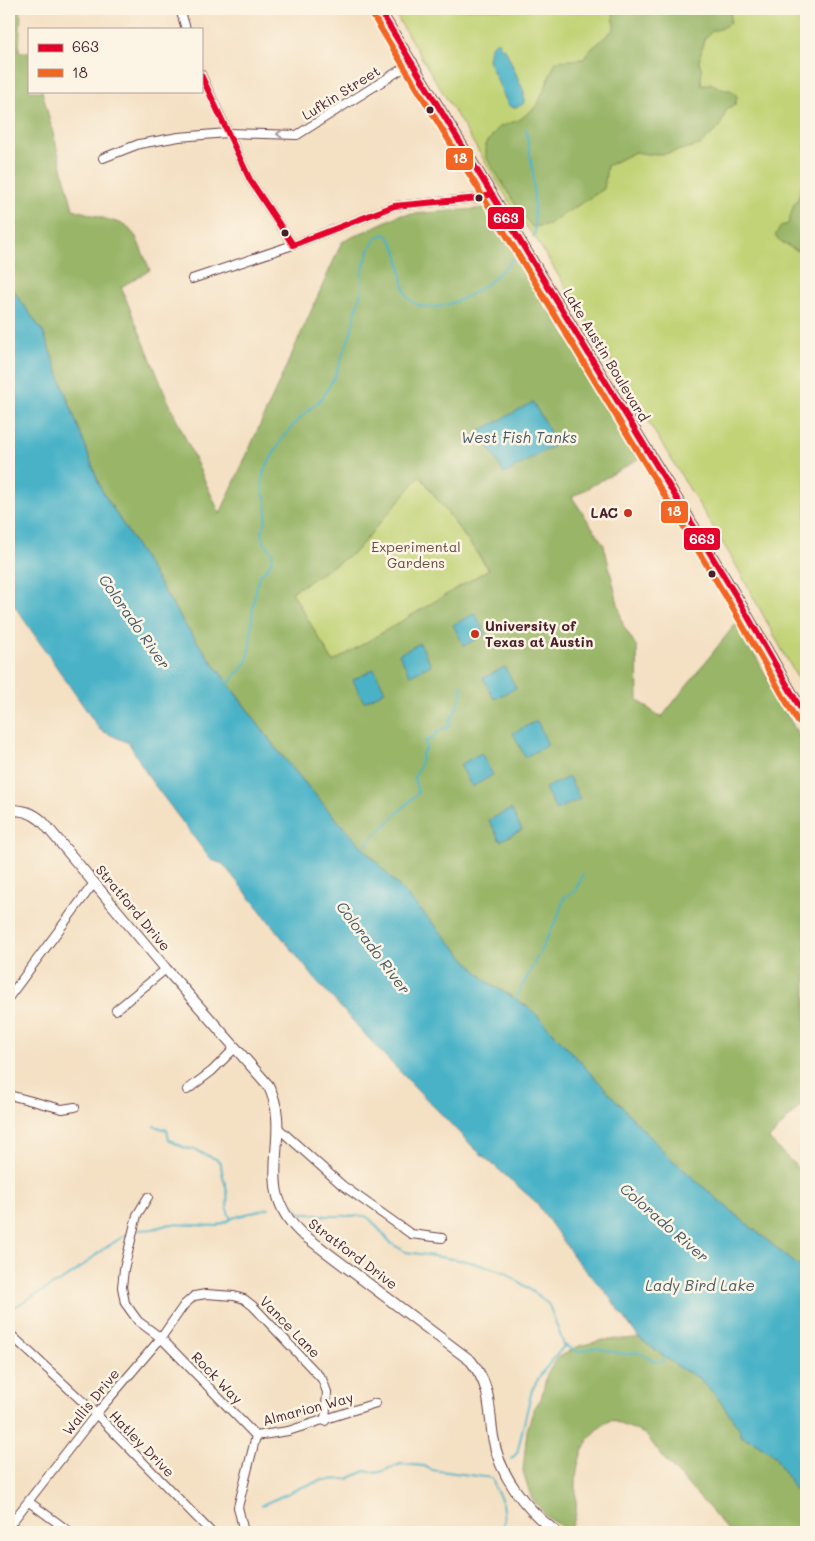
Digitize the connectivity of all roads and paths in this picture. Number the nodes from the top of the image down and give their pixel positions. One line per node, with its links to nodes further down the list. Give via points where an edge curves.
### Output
1 (180, 9): 3 (street)
2 (379, 9): 4 (street, Lake Austin Boulevard)
3 (186, 28)
4 (413, 62): 6 (street, Lufkin Street, one-way to 6, via 297,135); 8 (street, Lake Austin Boulevard)
5 (202, 76): 6 (street)
6 (227, 133): 7 (street, Lufkin Street, via 139,144); 9 (street, via 250,180)
7 (104, 158)
8 (492, 194): 9 (street, via 394,206); 11 (street, Lake Austin Boulevard, via 736,596)
9 (293, 245): 10 (street)
10 (192, 279)
11 (806, 718)
12 (9, 810): 13 (street, Stratford Drive, via 37,816)
13 (94, 883): 14 (street, Stratford Drive); 15 (street)
14 (166, 969): 16 (street); 17 (street, Stratford Drive)
15 (9, 997)
16 (116, 1010)
17 (235, 1048): 18 (street, via 212,1072); 21 (street, Stratford Drive, via 268,1085 273,1095)
18 (187, 1090)
19 (9, 1095): 20 (street, via 62,1109)
20 (75, 1107)
21 (277, 1127): 23 (street, via 342,1185 411,1234); 36 (street, Stratford Drive, via 274,1182 278,1201 288,1220 471,1361 488,1391 494,1439 503,1470 533,1512)
22 (148, 1197): 26 (street, Rock Way, via 137,1215 122,1287 125,1303 138,1321)
23 (442, 1238)
24 (194, 1296): 26 (street, Wallis Drive); 29 (street, Vance Lane, via 234,1296 253,1306 322,1379 327,1392)
25 (9, 1333): 28 (street, Hatley Drive)
26 (161, 1338): 28 (street, Wallis Drive); 30 (street, Rock Way)
27 (376, 1403): 29 (street, Almarion Way)
28 (96, 1414): 31 (street, Wallis Drive); 34 (street, Hatley Drive)
29 (325, 1420): 30 (street, Almarion Way)
30 (256, 1436): 35 (street, Almarion Way, via 238,1507)
31 (29, 1502): 32 (street, Wallis Drive); 33 (street)
32 (9, 1526)
33 (70, 1532)
34 (210, 1532)
35 (244, 1532)
36 (556, 1532)

